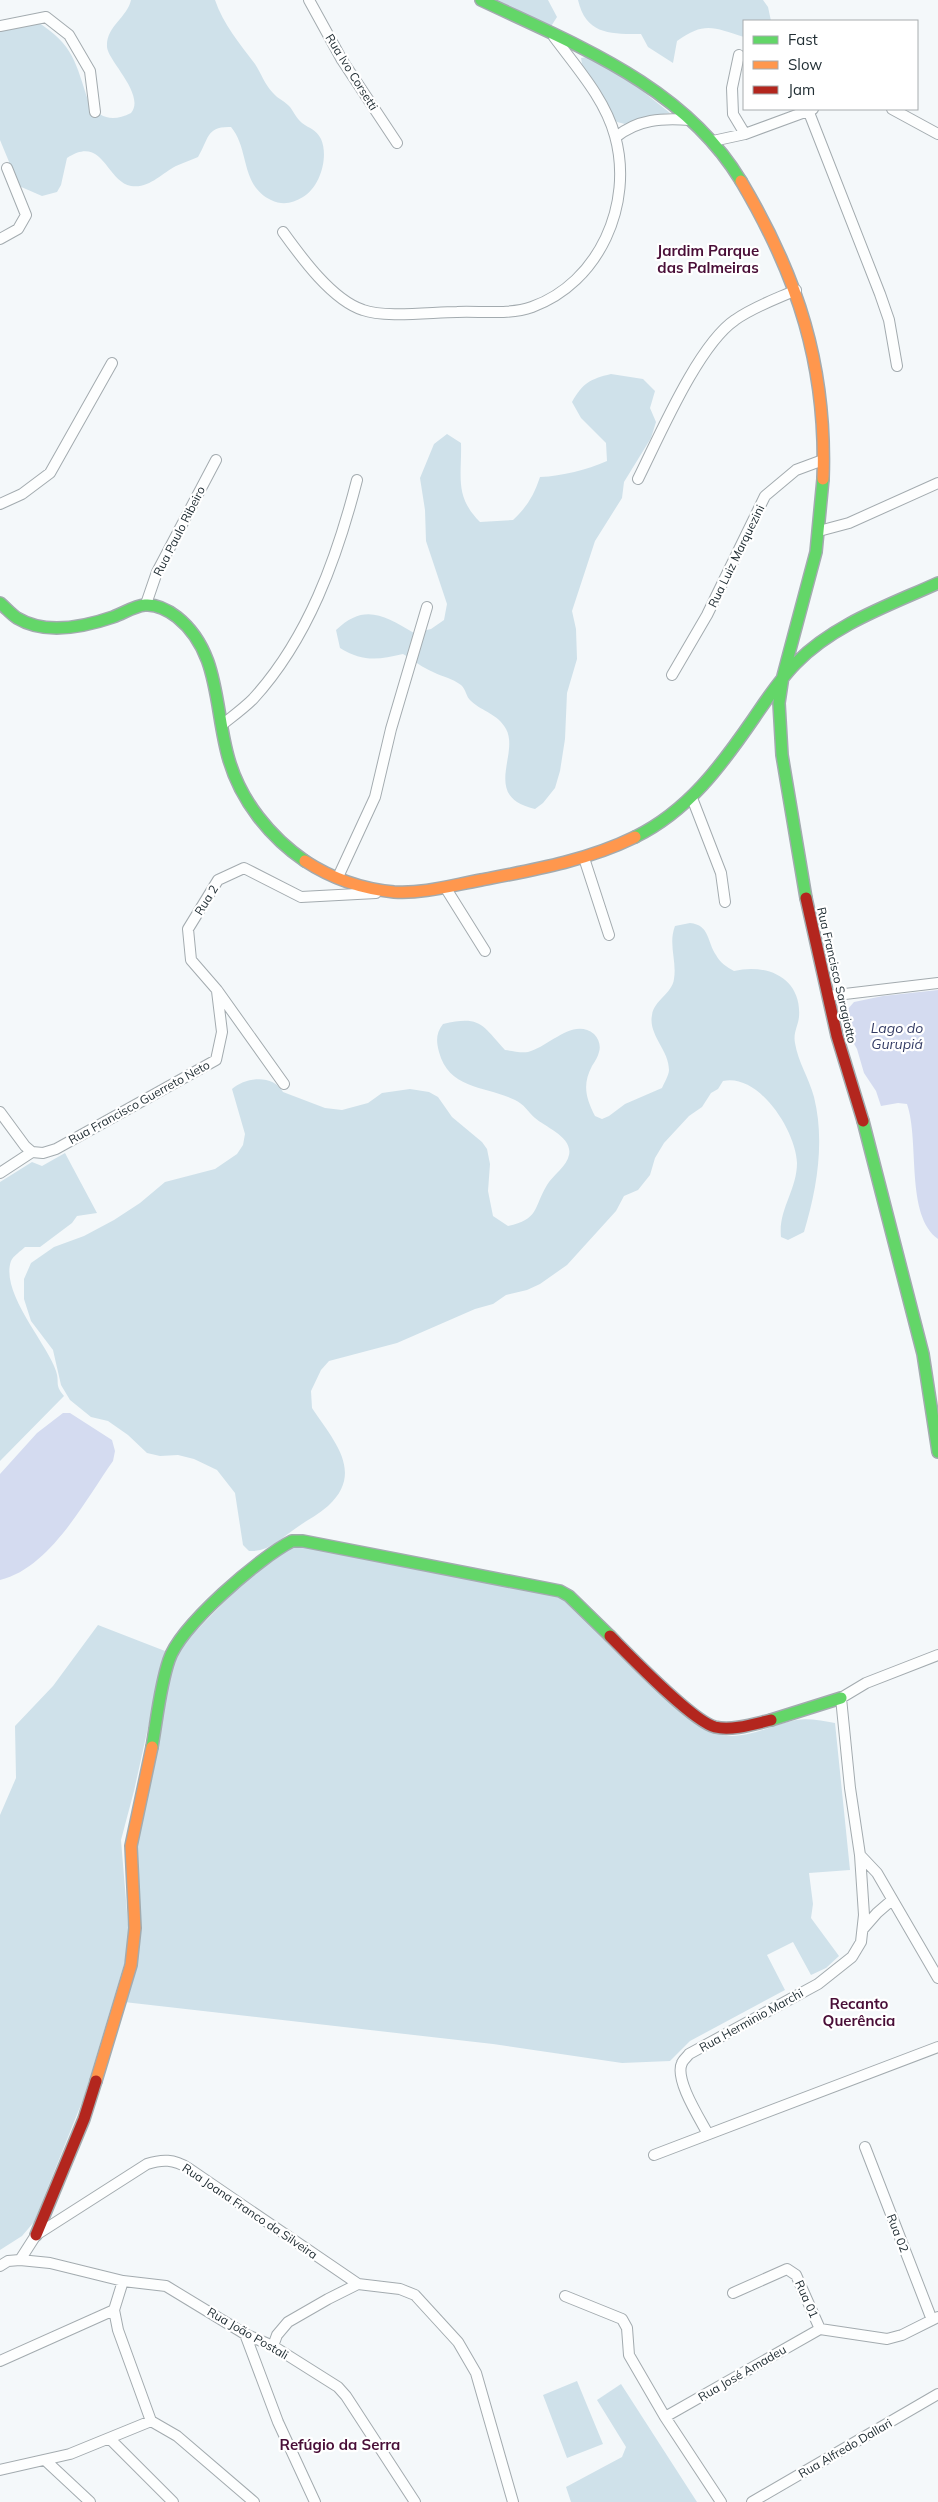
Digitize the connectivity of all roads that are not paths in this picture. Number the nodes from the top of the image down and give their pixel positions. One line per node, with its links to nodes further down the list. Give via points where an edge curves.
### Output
1 (309, 0): 14 (street, Rua Ivo Corsetti, via 342,60)
2 (481, 0): 4 (street)
3 (0, 26): 8 (street, via 46,18 70,35 90,72)
4 (552, 34): 9 (street, via 644,83); 12 (street, via 600,101)
5 (739, 55): 10 (street, via 732,88 733,114)
6 (811, 110): 10 (street); 20 (street, via 886,311)
7 (894, 110): 11 (street)
8 (95, 112)
9 (690, 120): 12 (street, via 652,120 626,130); 13 (street)
10 (745, 134): 13 (street)
11 (938, 134)
12 (616, 138): 16 (street, via 618,195 602,247 572,284 530,308 402,313 363,311 325,283 304,262)
13 (713, 141): 18 (street, via 780,249)
14 (397, 144)
15 (7, 168): 17 (street, via 26,215 18,229)
16 (283, 232)
17 (0, 239)
18 (796, 290): 22 (street, via 819,374); 23 (street, via 733,321 717,338 699,361)
19 (112, 363): 26 (street, via 50,473 22,494)
20 (897, 366)
21 (216, 460): 30 (street, Rua Paulo Ribeiro, via 157,572)
22 (822, 460): 27 (street); 32 (street, Rua Luiz Marquezini, via 796,470 765,496 708,615)
23 (638, 479)
24 (357, 480): 34 (street, via 342,537 300,634 252,700)
25 (938, 483): 27 (street, via 849,522)
26 (0, 504)
27 (819, 531): 33 (street)
28 (938, 583): 33 (street, via 853,624 803,656)
29 (0, 603): 30 (street, via 17,618 39,626 65,627 96,623)
30 (146, 604): 34 (street, via 162,608 179,618 193,633 216,684)
31 (426, 607): 37 (street, via 375,797)
32 (672, 675)
33 (783, 676): 35 (street, via 730,754); 45 (street, Rua Francisco Saragiotto, via 779,703 782,755 810,918)
34 (223, 724): 37 (street, via 228,758 254,811 278,840 304,861)
35 (692, 798): 36 (street, via 648,831); 40 (street, via 721,872)
36 (584, 858): 38 (street); 41 (street)
37 (338, 877): 39 (street, via 368,887)
38 (445, 887): 39 (street); 42 (street)
39 (405, 892): 44 (street, Rua 2, via 301,897 244,868 218,880 188,929 191,960)
40 (725, 902)
41 (609, 935)
42 (485, 951)
43 (938, 983): 45 (street)
44 (217, 990): 46 (street, Rua 2); 48 (street, Rua Francisco Guerreto Neto, via 222,1032 216,1060 56,1148 43,1153)
45 (828, 996): 50 (street, Rua Francisco Saragiotto, via 836,1036 869,1141 923,1354)
46 (284, 1084)
47 (0, 1112): 48 (street)
48 (32, 1152): 49 (street, Rua Francisco Guerreto Neto)
49 (0, 1173)
50 (938, 1452)
51 (938, 1655): 52 (street, via 866,1684)
52 (841, 1698): 53 (street, Rua Herminio Marchi); 61 (street, via 799,1713 729,1728 717,1727 707,1724 662,1687 569,1596 560,1591 303,1541 284,1545 238,1579 184,1634 169,1659 131,1846 135,1928 131,1965 87,2110)
53 (860, 1855): 54 (street, via 877,1874); 55 (street, Rua Herminio Marchi)
54 (892, 1900): 55 (street); 56 (street)
55 (863, 1929): 58 (street, Rua Herminio Marchi, via 861,1942 852,1957 837,1971 689,2054 681,2064 683,2086)
56 (938, 1978)
57 (938, 2047): 58 (street)
58 (708, 2134): 60 (street)
59 (865, 2147): 69 (street, Rua 02)
60 (654, 2155)
61 (36, 2235): 62 (street, Rua Joana Franco da Silveira); 65 (street, Rua Joana Franco da Silveira, via 147,2164 171,2160 188,2168)
62 (20, 2260): 63 (street); 64 (street, Rua João Postali, via 50,2263)
63 (0, 2266)
64 (123, 2281): 68 (street); 71 (street, Rua João Postali, via 166,2286)
65 (358, 2284): 72 (street, via 288,2322); 85 (street, via 400,2288 415,2295 458,2342 476,2372)
66 (733, 2293): 70 (street, Rua 01, via 787,2269 796,2275)
67 (565, 2296): 75 (street, via 622,2319 630,2341 629,2355)
68 (114, 2310): 73 (street); 76 (street, via 118,2330)
69 (935, 2318): 70 (street, Rua 01, via 887,2339)
70 (820, 2329): 75 (street, Rua José Amadeu)
71 (245, 2334): 72 (street, Rua João Postali); 83 (street, via 278,2422)
72 (272, 2346): 84 (street, Rua João Postali, via 338,2387)
73 (0, 2361)
74 (938, 2394): 87 (street, Rua Alfredo Dallari)
75 (665, 2417): 86 (street)
76 (151, 2421): 77 (street); 82 (street, via 177,2436)
77 (110, 2438): 78 (street); 81 (street)
78 (45, 2460): 79 (street); 80 (street)
79 (0, 2470)
80 (90, 2502)
81 (173, 2502)
82 (254, 2502)
83 (315, 2502)
84 (415, 2502)
85 (514, 2502)
86 (721, 2502)
87 (752, 2502)

